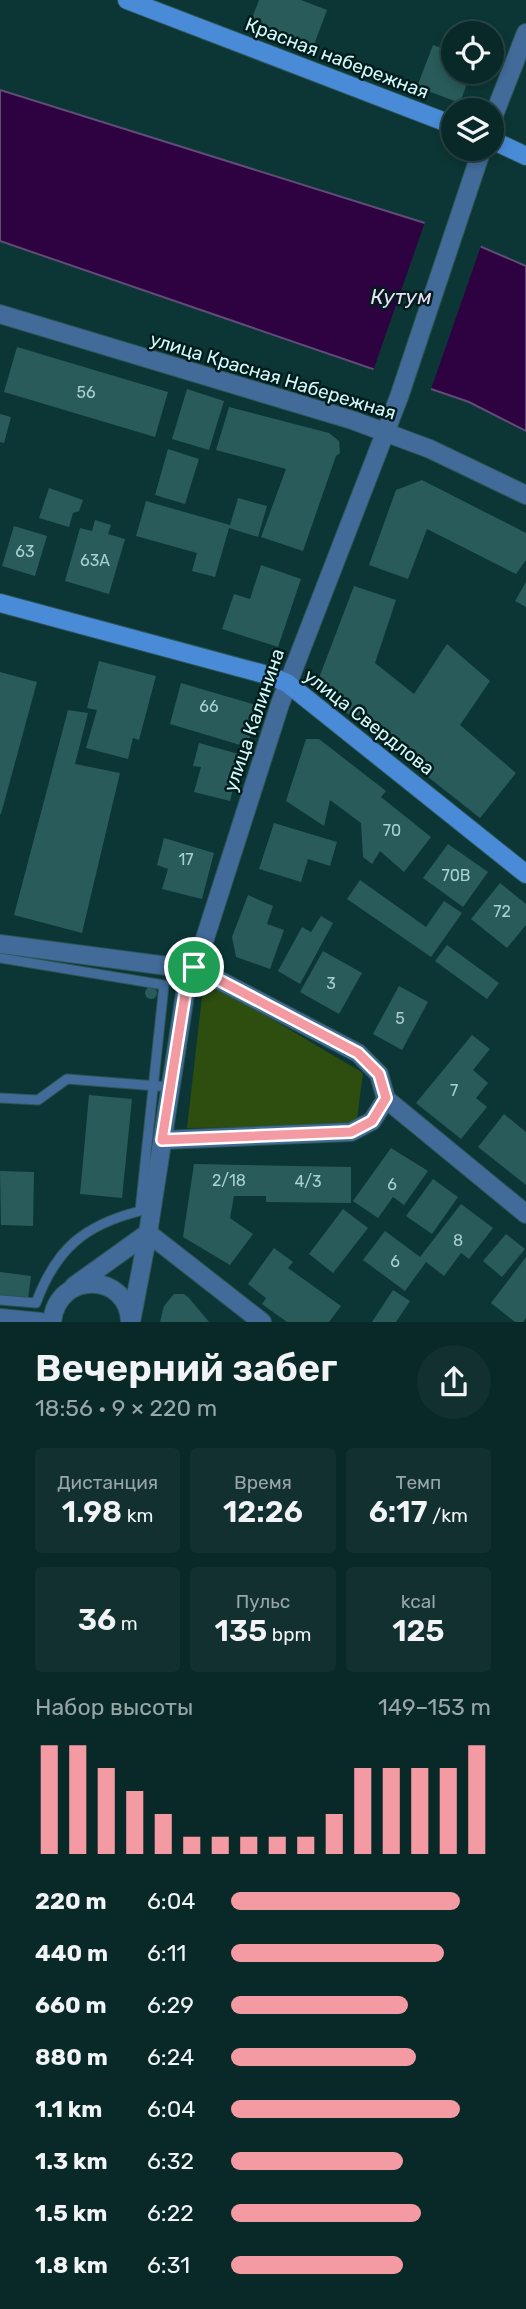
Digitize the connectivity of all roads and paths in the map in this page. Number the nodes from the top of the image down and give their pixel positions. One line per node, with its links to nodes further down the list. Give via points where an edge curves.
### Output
1 (127, 0): 4 (main road, Красная набережная)
2 (526, 33): 3 (street)
3 (501, 98)
4 (441, 120)
5 (504, 146): 6 (main road)
6 (526, 156)
7 (478, 161): 9 (street, улица Калинина)
8 (0, 314): 9 (street, улица Красная Набережная)
9 (385, 432): 10 (street, улица Красная Набережная); 12 (street, улица Калинина)
10 (526, 495)
11 (0, 603): 12 (main road, улица Свердлова)
12 (287, 683): 13 (main road, улица Свердлова); 16 (street, улица Калинина)
13 (526, 874)
14 (0, 944): 16 (street)
15 (0, 958): 17 (lane, via 164,985)
16 (194, 967): 17 (street, улица Калинина); 19 (street, via 358,1053 379,1074)
17 (162, 1086): 18 (lane, via 67,1079 38,1100); 20 (street, улица Калинина); 24 (lane, via 140,1212 92,1228 71,1244 50,1271 36,1303)
18 (0, 1098)
19 (386, 1098): 20 (street, via 372,1121 351,1132); 21 (street)
20 (162, 1140): 22 (street, улица Калинина)
21 (526, 1214)
22 (148, 1233): 23 (street); 28 (street, улица Калинина); 29 (street)
23 (74, 1286): 27 (street, via 58,1301); 28 (street, via 102,1284 115,1291 124,1301)
24 (0, 1300)
25 (0, 1318): 26 (street)
26 (41, 1322)
27 (52, 1322)
28 (130, 1322)
29 (262, 1322)

